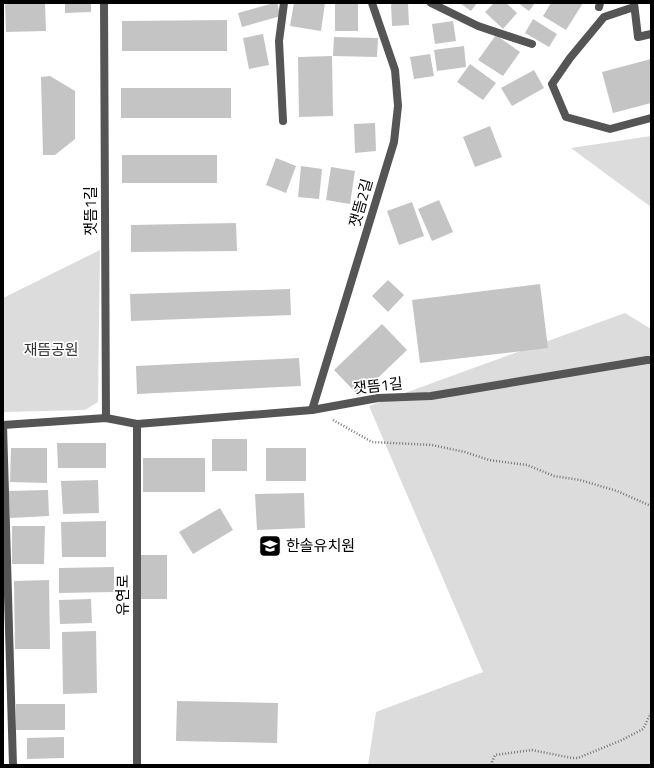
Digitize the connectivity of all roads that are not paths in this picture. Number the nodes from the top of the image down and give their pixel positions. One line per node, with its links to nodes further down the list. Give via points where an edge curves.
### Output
1 (104, 3): 12 (street, 잿뜸1길)
2 (284, 3): 9 (street, via 279,41)
3 (372, 3): 11 (street, 잿뜸2길, via 395,70 398,106 394,142)
4 (431, 3): 7 (street, via 478,26)
5 (634, 5): 6 (street, via 638,37); 8 (street, via 604,17 552,84 566,117 610,129)
6 (651, 34)
7 (532, 44)
8 (651, 118)
9 (283, 121)
10 (651, 360): 11 (street, 잿뜸1길, via 431,396 378,398)
11 (312, 410): 13 (street, 잿뜸1길)
12 (106, 418): 13 (street, 잿뜸1길); 14 (street, 잿뜸1길)
13 (137, 424): 16 (street, 유연로)
14 (3, 426): 15 (street)
15 (12, 765)
16 (137, 765)

